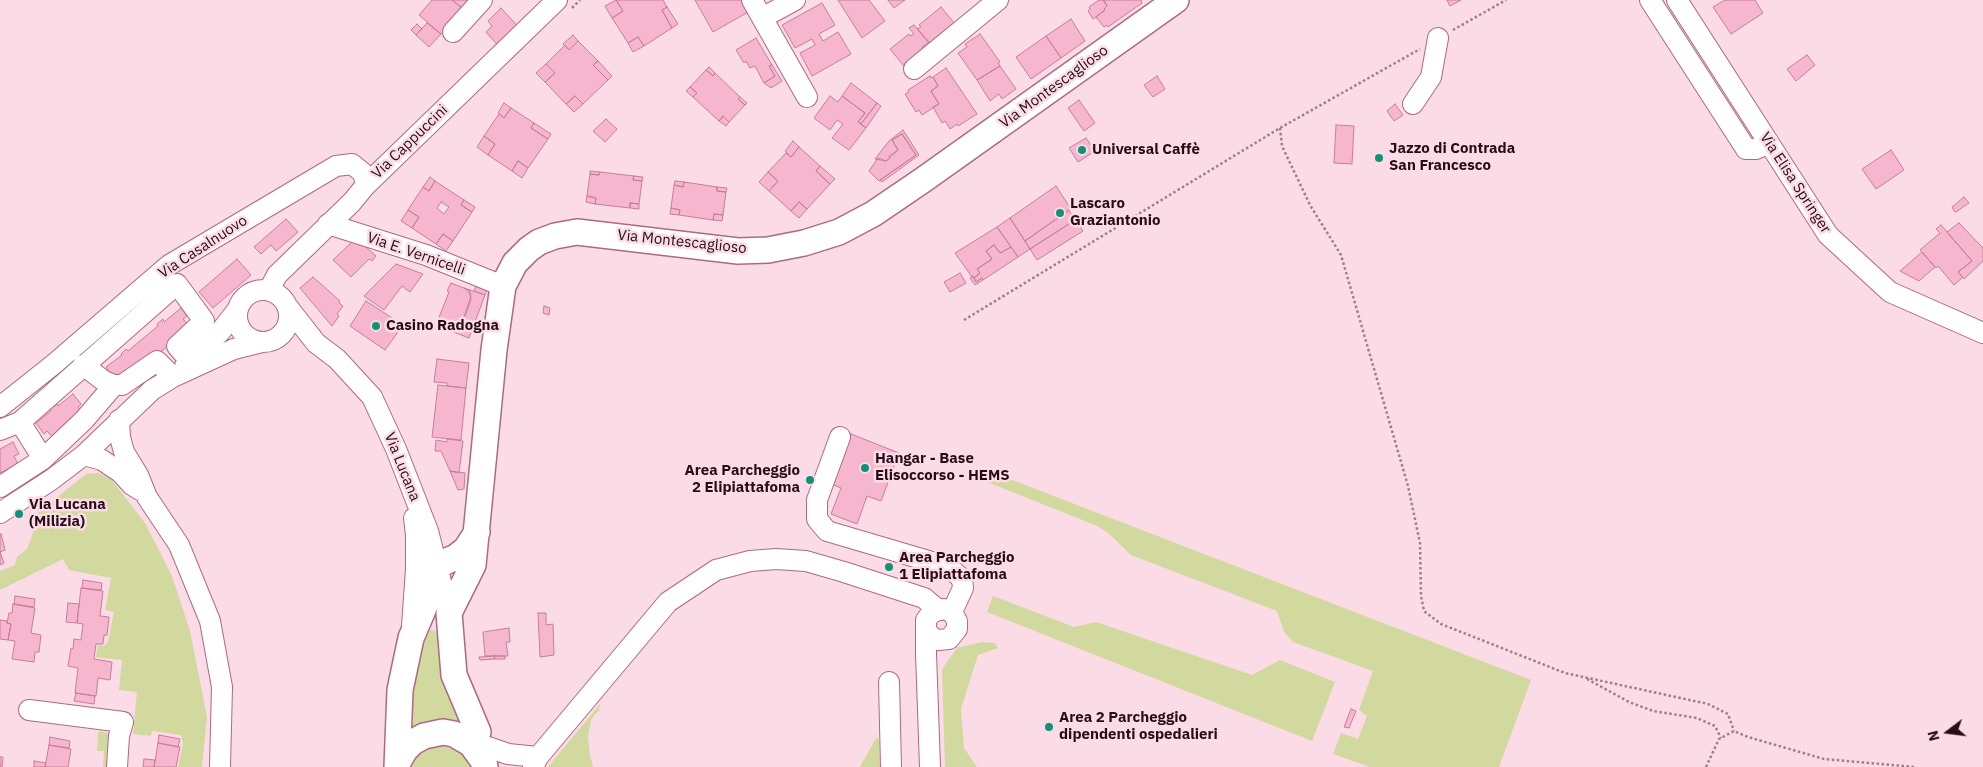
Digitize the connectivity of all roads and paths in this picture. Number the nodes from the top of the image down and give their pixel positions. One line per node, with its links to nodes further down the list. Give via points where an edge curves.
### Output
1 (482, 0): 11 (street)
2 (558, 0): 18 (street, Via Cappuccini)
3 (752, 0): 10 (street)
4 (795, 0): 10 (street)
5 (998, 0): 13 (street)
6 (1176, 0): 20 (main road, Via Montescaglioso, via 923,180 873,214 839,232 768,250 738,251 578,232 555,236 529,249 515,263)
7 (1506, 0): 12 (path)
8 (1650, 0): 17 (street, via 1746,149 1756,149)
9 (1677, 0): 17 (street, Via Elisa Springer)
10 (762, 18): 14 (street)
11 (454, 32)
12 (1438, 38): 15 (street, via 1431,77); 16 (path)
13 (914, 69)
14 (807, 97)
15 (1413, 104)
16 (1280, 128): 24 (path); 48 (path, via 1282,146 1310,205 1341,255 1408,486 1420,543 1424,611 1441,624 1488,644)
17 (1768, 143): 25 (street, Via Elisa Springer, via 1828,235 1890,292)
18 (366, 185): 19 (street, Via Cappuccini); 32 (street, Via Casalnuovo, via 364,173 352,164 336,166 169,265)
19 (328, 224): 20 (street, Via E. Vernicelli, via 426,255); 21 (street, Via Cappuccini, via 277,275)
20 (503, 286): 43 (main road, Via Montescaglioso)
21 (270, 290): 22 (street); 23 (street, via 253,290 241,301)
22 (287, 306): 26 (street, via 289,313 283,332); 27 (street, Via Lucana)
23 (238, 309): 26 (street, via 238,322 244,334); 30 (street, Via Lucana, via 220,332)
24 (964, 320)
25 (1983, 333)
26 (267, 341): 27 (street, Via Lucana, via 289,337); 30 (street, Via Lucana, via 234,349)
27 (316, 343): 39 (street, Via Lucana, via 337,359 372,397)
28 (183, 353): 29 (street, via 177,346 204,321 177,284)
29 (83, 365): 31 (street, via 104,382); 34 (street)
30 (173, 377): 31 (street, via 157,361 122,385); 33 (street, Via Lucana, via 152,390)
31 (114, 385): 38 (street)
32 (0, 407)
33 (119, 420): 37 (street, Via Lucana); 41 (street, via 124,452)
34 (20, 422): 35 (street); 38 (street)
35 (0, 430)
36 (840, 436): 46 (street, via 817,500 816,519 827,531 949,567 962,579 963,588)
37 (84, 455): 41 (street, via 102,460); 42 (street, Via Lucana)
38 (43, 460): 40 (street)
39 (410, 483): 44 (street, Via Lucana, via 428,531); 47 (street, via 416,535)
40 (0, 487)
41 (145, 493): 53 (street, via 179,546 210,621 222,687)
42 (0, 513)
43 (477, 532): 44 (main road, via 466,549); 45 (main road, Via Montescaglioso, via 473,565)
44 (436, 566): 45 (street, Via Lucana); 47 (main road, via 428,598)
45 (449, 614): 54 (main road, via 454,675)
46 (938, 620): 55 (street, via 924,598 806,561 750,561 716,570 668,602); 61 (street, via 926,654)
47 (411, 638): 56 (main road, via 400,690)
48 (1584, 677): 51 (path, via 1708,704 1728,714); 52 (path, via 1629,702 1697,718 1716,726)
49 (889, 682): 60 (street)
50 (29, 710): 57 (street, via 123,722)
51 (1734, 731): 52 (path); 63 (path, via 1748,738 1824,759)
52 (1721, 738): 62 (path)
53 (221, 745): 58 (street); 59 (street)
54 (487, 755): 55 (street); 56 (main road, via 454,734 435,733 413,742)
55 (536, 762)
56 (398, 764)
57 (117, 767)
58 (212, 767)
59 (220, 767)
60 (891, 767)
61 (930, 767)
62 (1706, 767)
63 (1915, 767)

